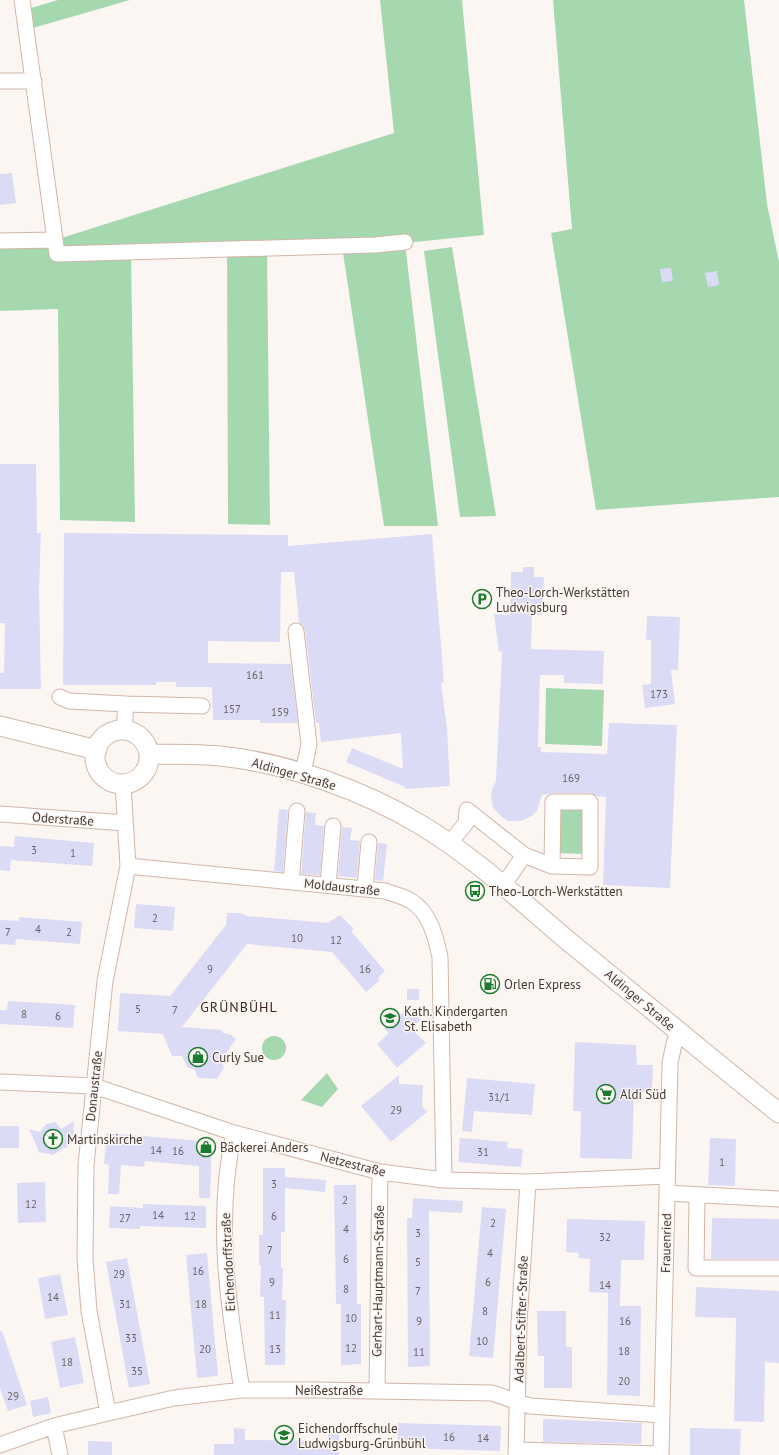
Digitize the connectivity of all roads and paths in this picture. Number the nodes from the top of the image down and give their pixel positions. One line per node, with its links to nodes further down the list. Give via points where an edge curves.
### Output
1 (22, 0): 3 (street)
2 (0, 81): 3 (street)
3 (34, 81): 4 (street)
4 (55, 240): 5 (street); 6 (street, via 57,254)
5 (0, 241)
6 (405, 242)
7 (296, 630): 15 (street, via 309,744)
8 (60, 697): 9 (street, via 70,701)
9 (126, 704): 10 (street); 12 (street)
10 (202, 706)
11 (3, 730): 13 (main road)
12 (124, 731): 13 (main road, via 115,731 107,735); 14 (main road, via 138,736)
13 (96, 750): 16 (main road, via 97,767 102,774 115,783)
14 (149, 754): 15 (main road, Aldinger Straße, via 220,756); 16 (main road, via 148,763 142,774 132,782)
15 (303, 773): 22 (main road, Aldinger Straße, via 387,807)
16 (123, 784): 19 (street, Donaustraße)
17 (297, 811): 26 (street)
18 (0, 814): 19 (street, Oderstraße)
19 (125, 823): 24 (street, Donaustraße)
20 (333, 826): 27 (street)
21 (369, 842): 29 (street)
22 (449, 844): 23 (street, via 466,823 466,810); 28 (main road, Aldinger Straße)
23 (524, 855): 25 (street); 28 (street)
24 (128, 866): 26 (street, Moldaustraße); 32 (street, Donaustraße, via 105,981)
25 (552, 866): 25 (street, via 590,867 590,802 553,802)
26 (290, 882): 27 (street, Moldaustraße)
27 (328, 885): 29 (street, Moldaustraße)
28 (503, 886): 30 (main road, Aldinger Straße)
29 (365, 889): 37 (street, Moldaustraße, via 385,890 412,901 424,914 435,935 440,957)
30 (678, 1032): 33 (main road, Aldinger Straße); 36 (street, Frauenried, via 670,1064)
31 (0, 1082): 32 (street, Netzestraße)
32 (94, 1086): 34 (street, Netzestraße); 46 (street, Donaustraße, via 86,1165 85,1258 89,1311)
33 (779, 1113)
34 (234, 1133): 35 (street, Netzestraße); 43 (street, Eichendorffstraße, via 227,1169 226,1262 232,1332)
35 (380, 1172): 37 (street, Netzestraße); 44 (street, Gerhart-Hauptmann-Straße)
36 (667, 1176): 38 (street, Netzestraße); 39 (street, Frauenried)
37 (444, 1180): 38 (street, Netzestraße)
38 (528, 1182): 45 (street, Adalbert-Stifter-Straße, via 519,1323)
39 (667, 1193): 40 (street); 47 (street, Frauenried)
40 (697, 1195): 41 (street); 42 (street, via 696,1268)
41 (779, 1199)
42 (779, 1268)
43 (242, 1390): 44 (street, Neißestraße); 46 (street, Neißestraße, via 174,1398)
44 (377, 1390): 45 (street, Neißestraße, via 492,1393)
45 (518, 1400): 47 (street, Neißestraße, via 530,1406); 50 (street, Adalbert-Stifter-Straße)
46 (108, 1413): 48 (street, Neißestraße)
47 (662, 1415): 51 (street, Frauenried)
48 (54, 1426): 49 (street, Neißestraße); 52 (street)
49 (0, 1445)
50 (516, 1452): 51 (street)
51 (661, 1454)
52 (60, 1455)

